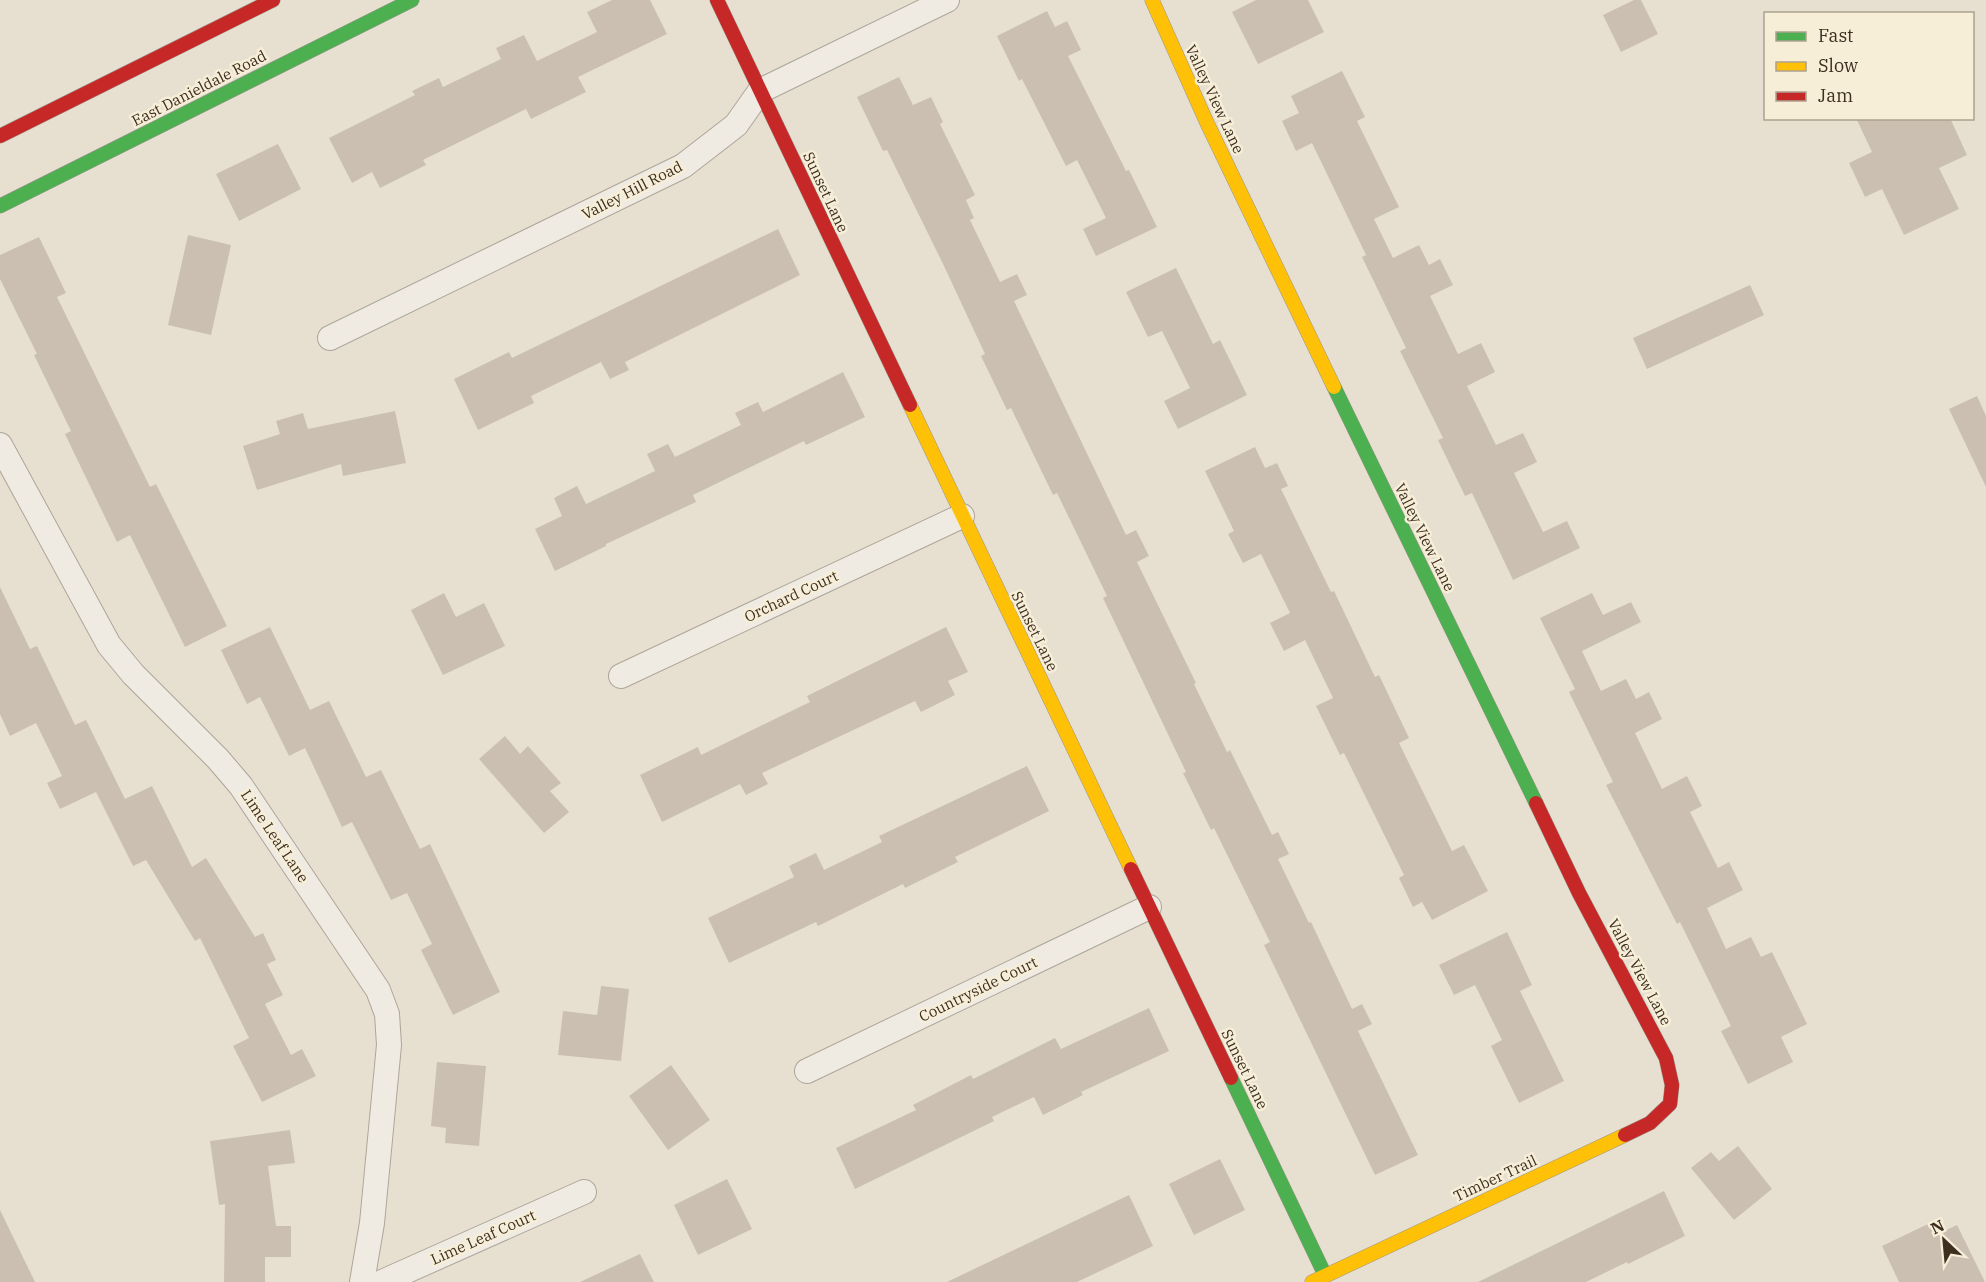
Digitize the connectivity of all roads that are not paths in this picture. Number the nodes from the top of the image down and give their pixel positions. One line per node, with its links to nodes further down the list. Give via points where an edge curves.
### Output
1 (273, 0): 7 (street)
2 (412, 0): 8 (street, East Danieldale Road)
3 (717, 0): 6 (street, Sunset Lane)
4 (947, 0): 6 (street, Valley Hill Road)
5 (1152, 0): 15 (street, Valley View Lane, via 1207,123 1579,893 1666,1058)
6 (760, 91): 9 (street, Valley Hill Road, via 736,125 683,166); 11 (street, Sunset Lane)
7 (0, 136)
8 (0, 206)
9 (330, 338)
10 (0, 446): 18 (street, Lime Leaf Lane, via 109,645 241,786 378,990 387,1014 389,1045 372,1223)
11 (962, 516): 12 (street, Orchard Court); 13 (street, Sunset Lane)
12 (621, 675)
13 (1149, 907): 14 (street, Countryside Court); 17 (street, Sunset Lane)
14 (807, 1071)
15 (1672, 1085): 17 (street, Timber Trail, via 1670,1104 1650,1123)
16 (584, 1192): 19 (street, Lime Leaf Court)
17 (1325, 1275): 20 (street, Timber Trail)
18 (362, 1282)
19 (382, 1282)
20 (1312, 1282)

